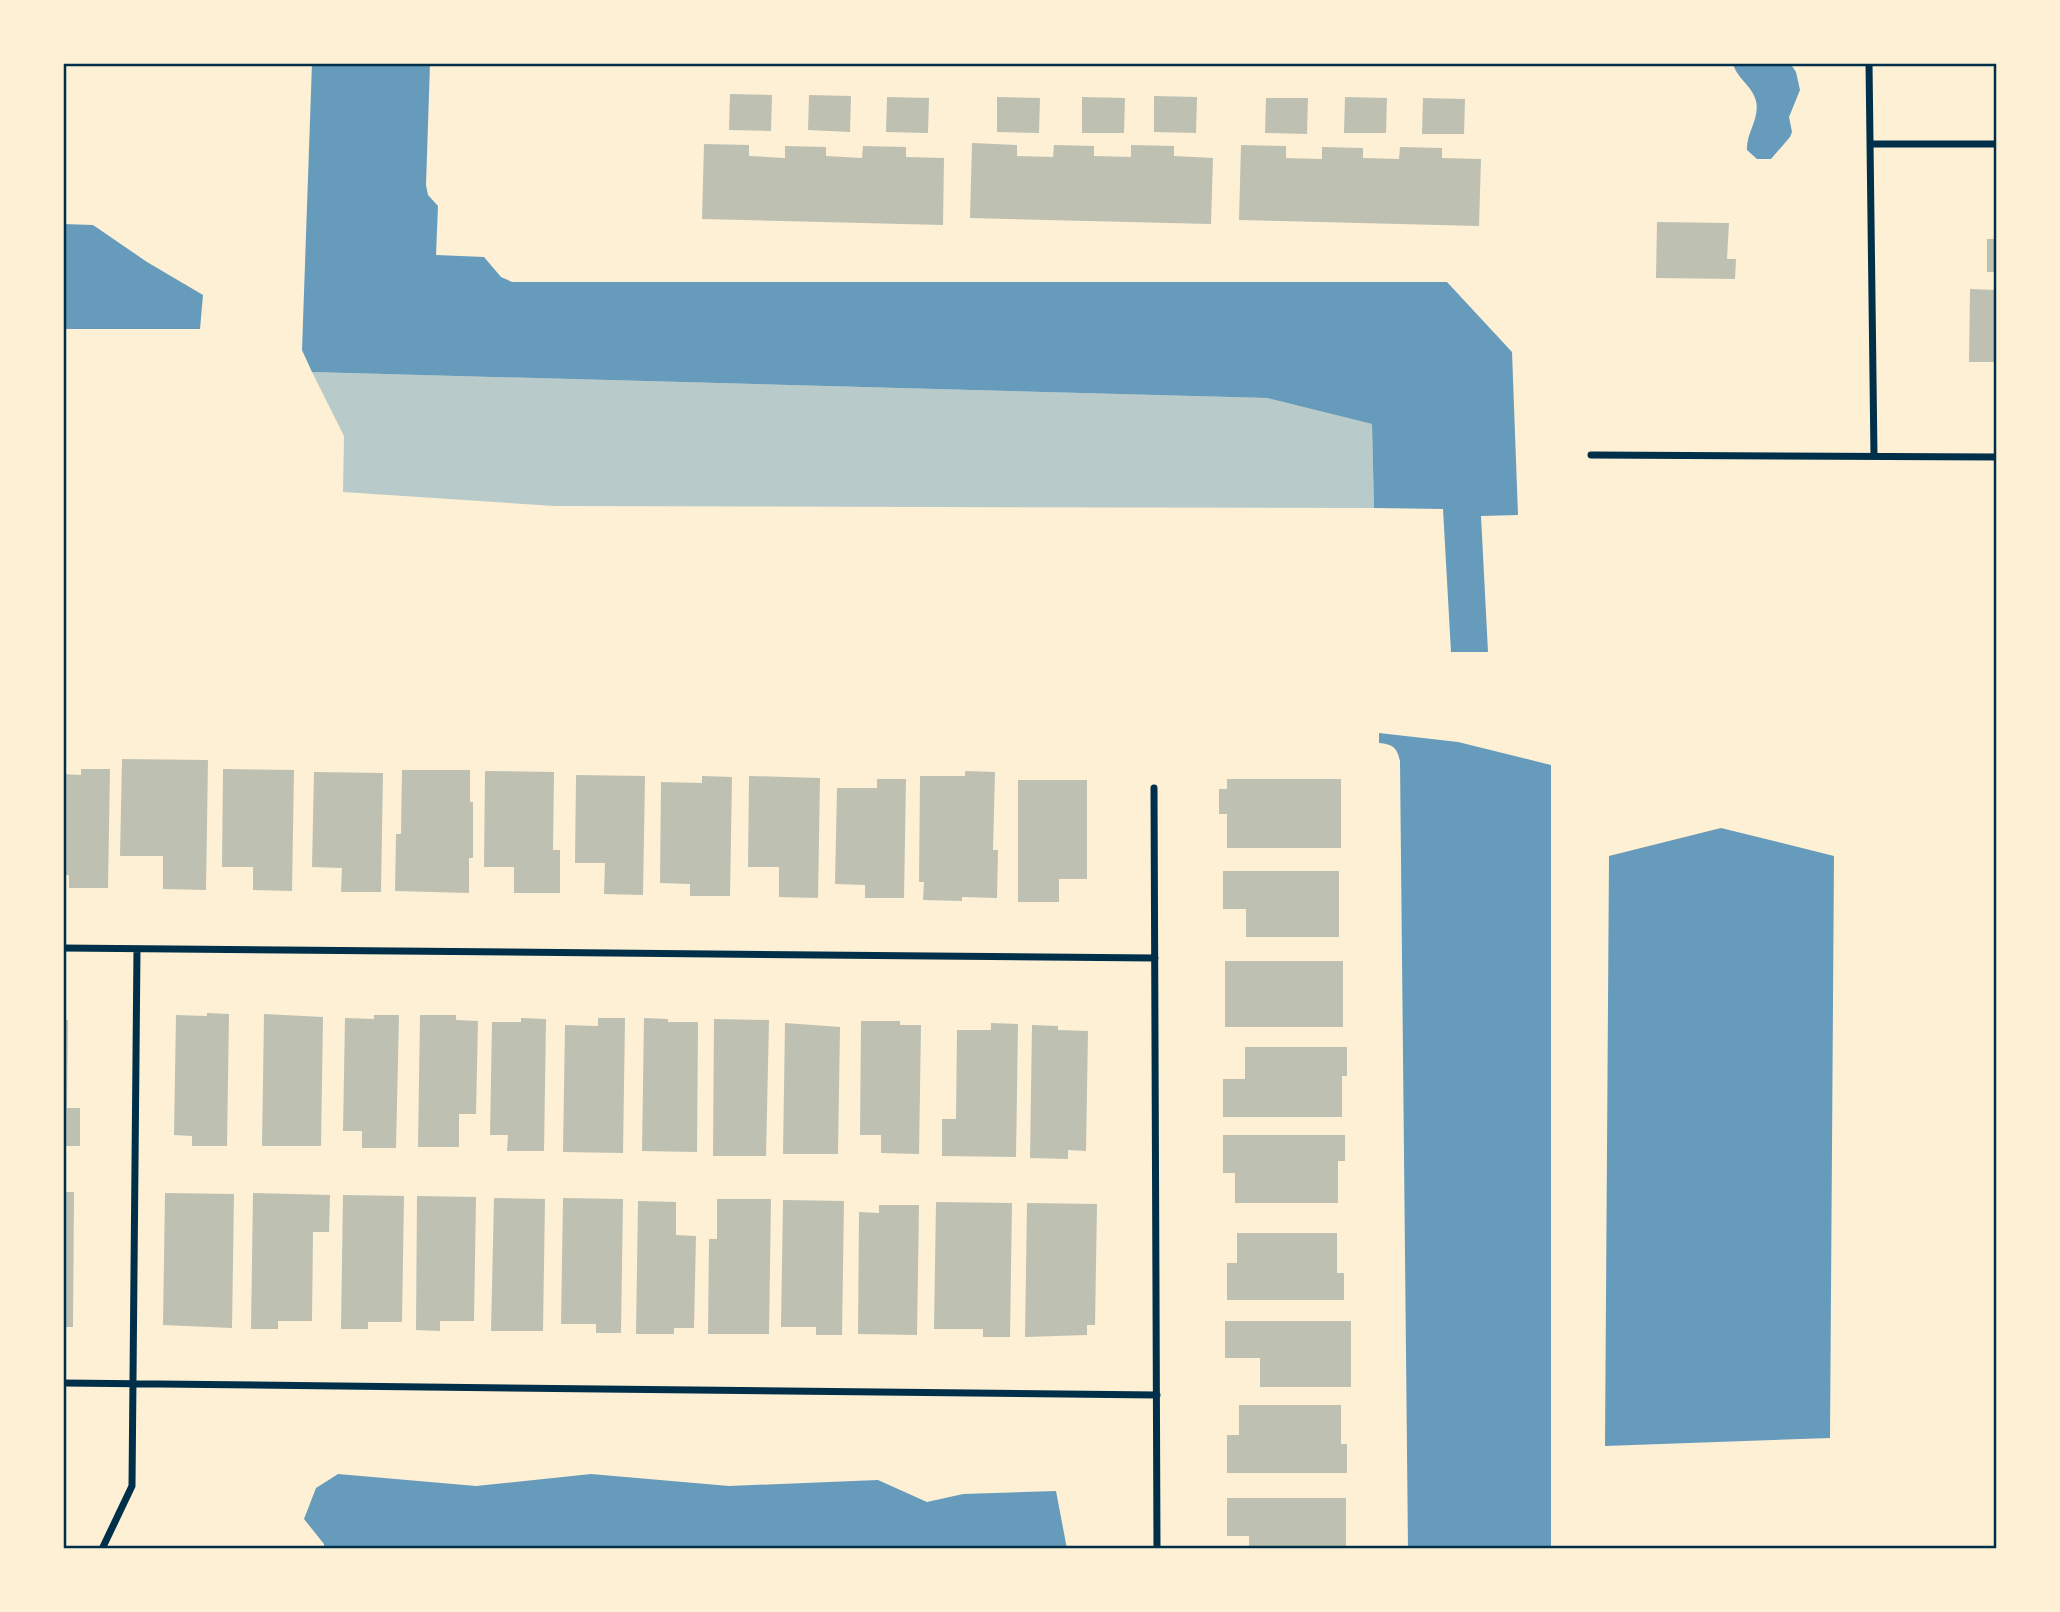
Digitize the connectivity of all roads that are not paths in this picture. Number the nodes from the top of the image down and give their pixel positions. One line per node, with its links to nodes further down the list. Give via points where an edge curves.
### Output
1 (1869, 63): 2 (street)
2 (1870, 144): 3 (street); 5 (street)
3 (1997, 144)
4 (1591, 455): 5 (street)
5 (1874, 456): 6 (street)
6 (1997, 457)
7 (1154, 788): 10 (street)
8 (63, 948): 9 (street)
9 (137, 948): 10 (street); 12 (street)
10 (1155, 958): 13 (street)
11 (63, 1383): 12 (street)
12 (134, 1384): 13 (street); 14 (street, via 132,1486)
13 (1157, 1395): 15 (street)
14 (102, 1549)
15 (1157, 1549)

